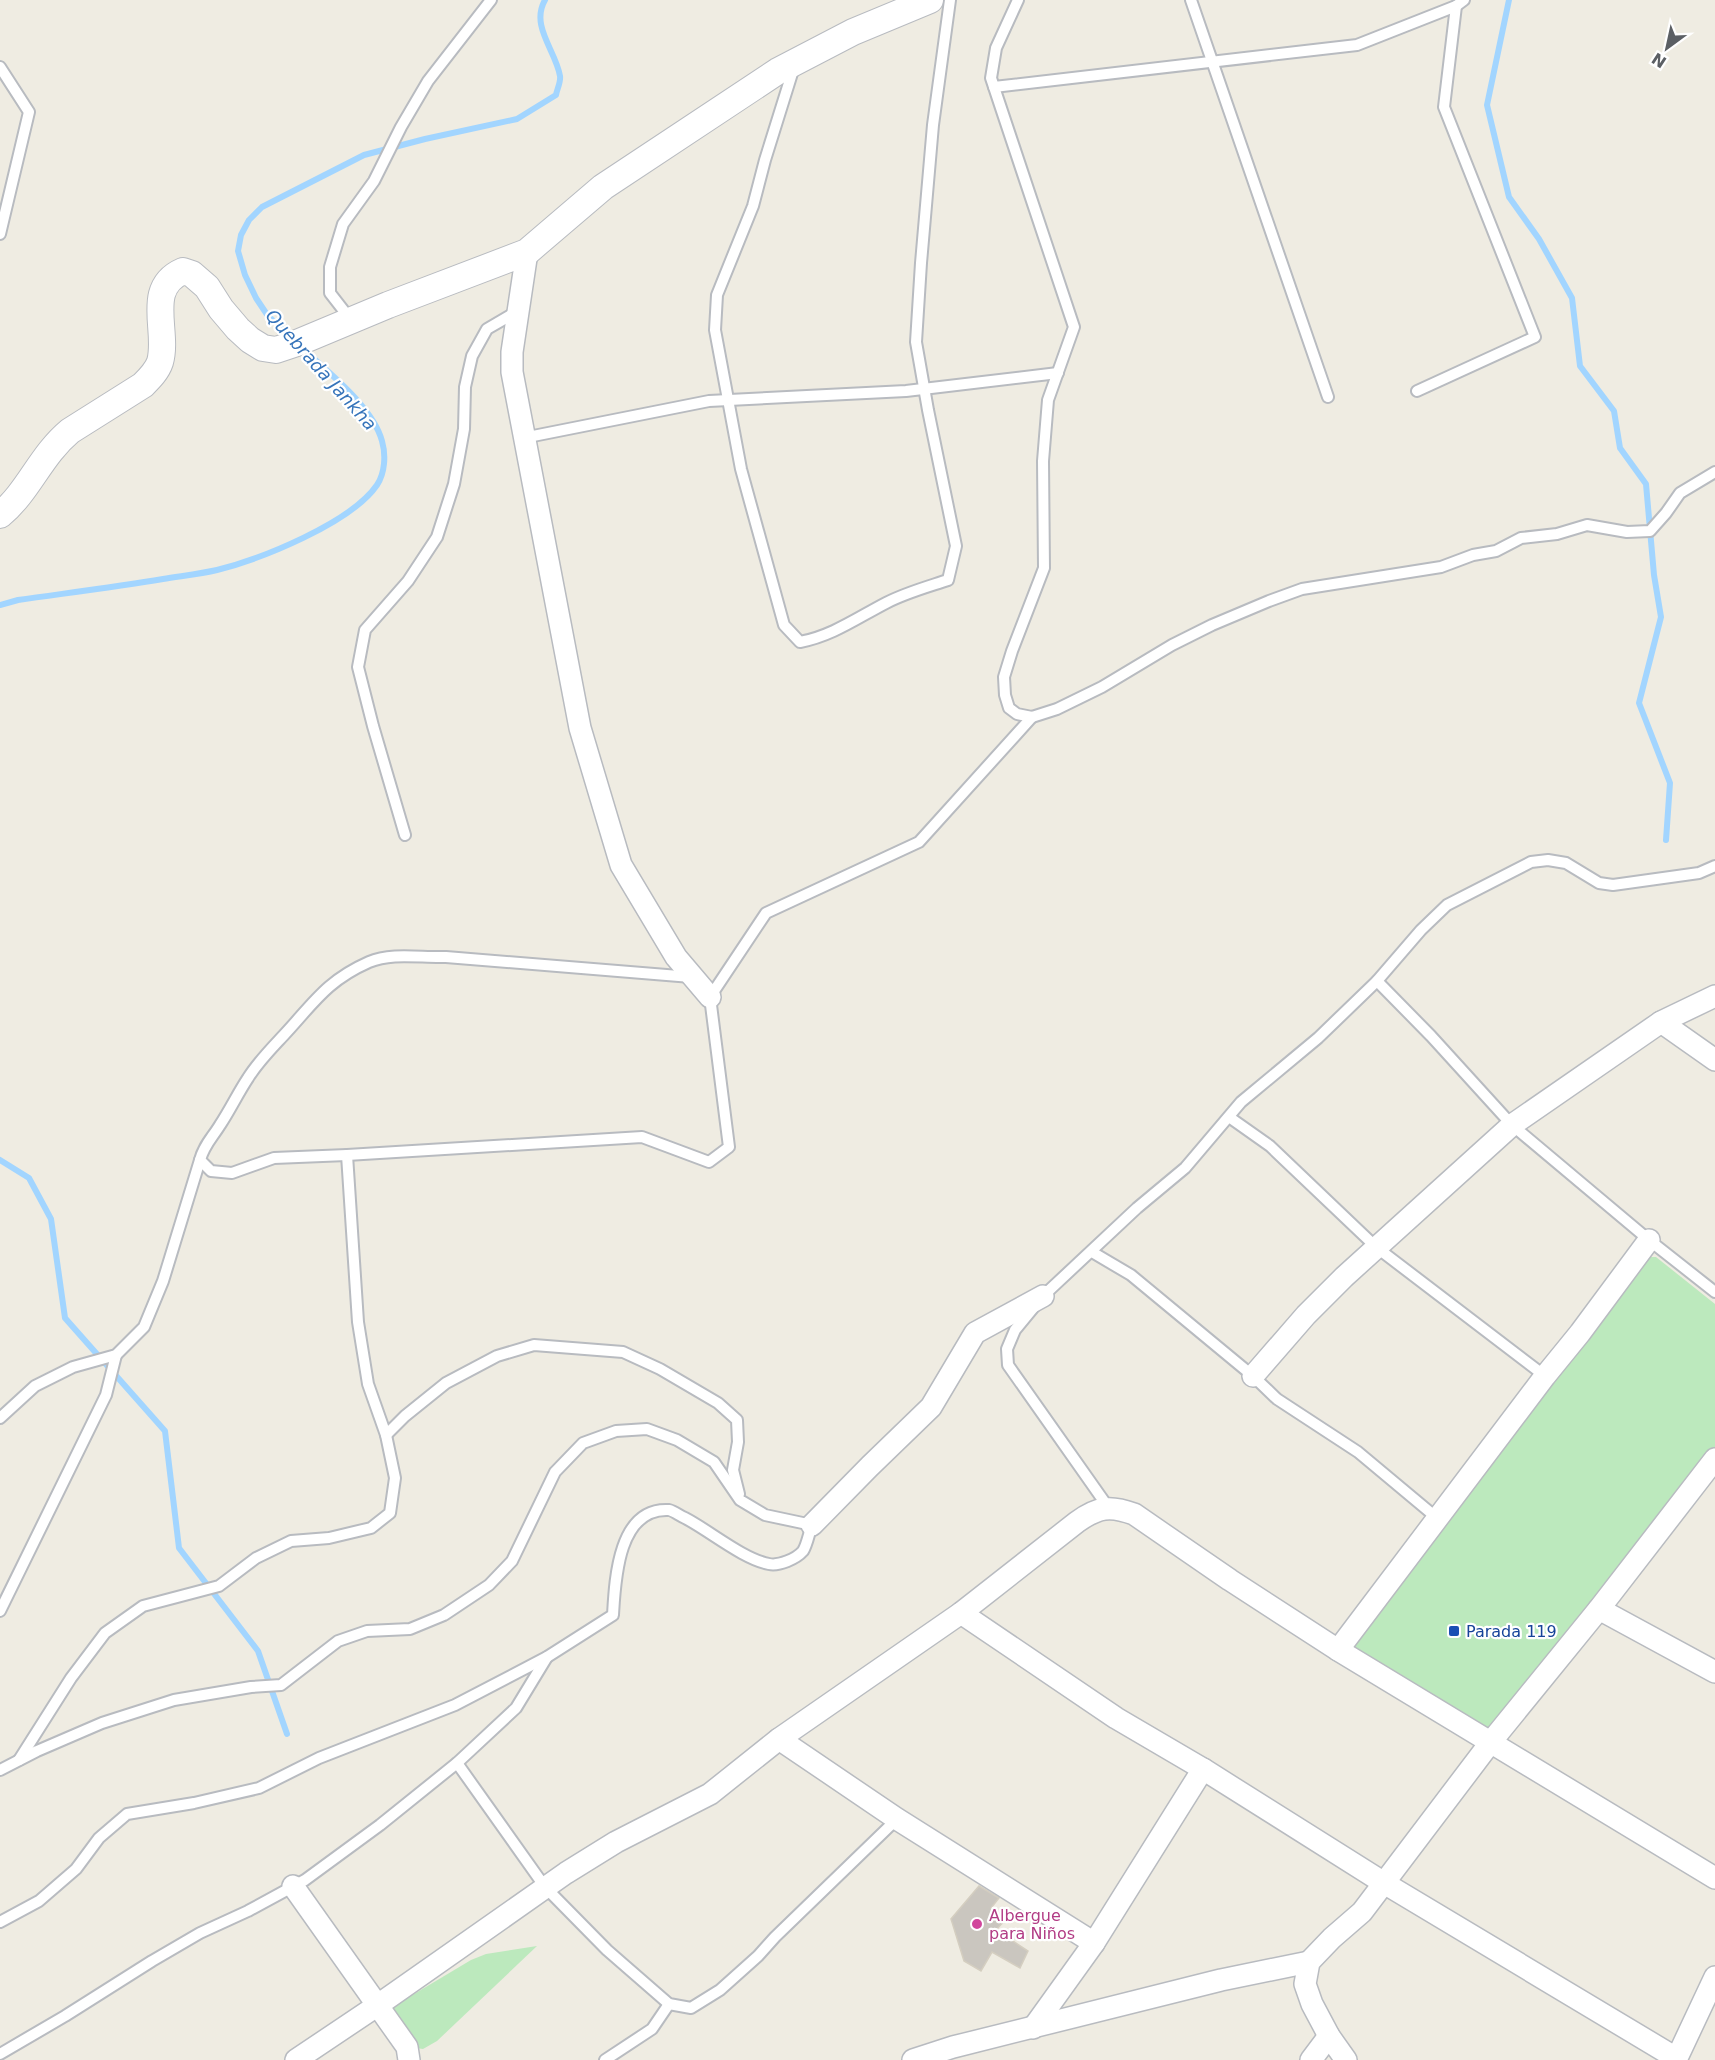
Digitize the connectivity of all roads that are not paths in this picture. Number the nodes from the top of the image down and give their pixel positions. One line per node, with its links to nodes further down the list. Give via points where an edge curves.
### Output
1 (491, 0): 14 (lane, via 428,81 374,181 343,224 330,267 330,293)
2 (930, 0): 7 (street, via 853,32)
3 (950, 0): 16 (lane, via 933,125 921,263 916,342)
4 (1018, 0): 10 (lane, via 996,48 991,78)
5 (1191, 0): 8 (lane)
6 (1460, 3): 8 (lane, via 1357,45); 17 (lane, via 1444,107 1535,337)
7 (796, 62): 12 (street, via 603,187); 19 (lane, via 753,206 717,295 715,330)
8 (1212, 62): 10 (lane); 18 (lane)
9 (0, 67): 11 (lane, via 29,112)
10 (994, 87): 15 (lane, via 1074,327)
11 (0, 234)
12 (527, 252): 13 (street); 14 (street)
13 (518, 311): 20 (street, via 512,372); 24 (lane, via 487,329 472,356 454,484 437,537 408,581 365,630 358,667)
14 (351, 320): 22 (street, via 297,344 276,350 263,348 238,329 201,280 183,271 174,275 162,294 161,359 153,376 59,440 17,499)
15 (1058, 373): 16 (lane); 23 (lane, via 1048,400 1043,461 1044,568 1004,677 1009,708)
16 (924, 389): 19 (lane); 19 (lane, via 956,546 948,580 888,602 837,630 800,642 784,625 741,469)
17 (1417, 391)
18 (1328, 397)
19 (728, 400): 20 (lane)
20 (523, 438): 26 (street, via 580,728 621,865)
21 (1715, 472): 23 (lane, via 1680,493 1650,531 1627,532 1587,525 1557,534 1521,538 1496,551 1441,567 1302,589 1212,625 1102,687)
22 (0, 514)
23 (1032, 717): 29 (lane, via 919,842 766,913)
24 (405, 835)
25 (1715, 866): 27 (lane, via 1699,873 1613,885 1599,883 1566,863 1531,862 1447,905)
26 (691, 977): 29 (street); 35 (lane, via 446,957 402,956 371,961 338,977 264,1055 203,1148)
27 (1377, 981): 32 (lane); 33 (lane)
28 (1715, 996): 30 (street)
29 (710, 997): 34 (lane, via 729,1147 709,1162 642,1137)
30 (1661, 1022): 31 (street); 33 (street)
31 (1715, 1060)
32 (1229, 1117): 37 (lane, via 1270,1146); 38 (lane, via 1185,1168)
33 (1512, 1125): 36 (lane); 37 (street)
34 (347, 1155): 35 (lane, via 274,1158 232,1173 212,1171); 45 (lane, via 358,1322 368,1384)
35 (200, 1160): 41 (lane, via 163,1281 144,1327)
36 (1649, 1240): 39 (lane); 43 (street)
37 (1376, 1247): 42 (street, via 1306,1315); 43 (lane)
38 (1092, 1252): 40 (lane); 42 (lane, via 1131,1275)
39 (1715, 1292)
40 (1043, 1296): 48 (lane, via 1015,1330 1007,1349 1008,1365); 50 (street, via 975,1333 931,1407)
41 (116, 1355): 44 (lane, via 74,1367 35,1386); 52 (lane, via 106,1395)
42 (1253, 1376): 49 (lane, via 1277,1399 1358,1452)
43 (1545, 1376): 49 (street)
44 (0, 1418)
45 (386, 1435): 47 (lane, via 446,1383 497,1356 534,1345 623,1352 718,1403 737,1420 733,1470); 59 (lane, via 395,1478 390,1513 371,1528 329,1538 291,1541 256,1558 219,1586 142,1606 105,1633)
46 (1713, 1464): 51 (street)
47 (740, 1500): 50 (lane, via 765,1515); 59 (lane, via 714,1462 677,1440 647,1429 616,1431 583,1443 555,1472 512,1561 489,1585 444,1616 410,1629 367,1631 338,1641 281,1685 174,1700 102,1723)
48 (1108, 1507): 53 (street, via 1077,1522); 54 (street, via 1134,1514)
49 (1437, 1518): 54 (street)
50 (812, 1525): 55 (lane, via 803,1551 789,1561 771,1565 670,1510 648,1514 630,1530 621,1552 613,1615)
51 (1599, 1609): 56 (street); 58 (street)
52 (0, 1611)
53 (961, 1613): 57 (street); 61 (street, via 1116,1718)
54 (1338, 1650): 58 (street)
55 (548, 1657): 60 (lane, via 516,1707); 68 (lane, via 455,1705 319,1758 259,1788 128,1814 99,1838 75,1869 39,1901)
56 (1715, 1672)
57 (779, 1739): 63 (street); 67 (street, via 710,1794 616,1842)
58 (1490, 1743): 64 (street); 65 (street)
59 (19, 1760): 62 (lane)
60 (457, 1763): 66 (lane, via 380,1825); 67 (lane)
61 (1203, 1769): 65 (street); 69 (street)
62 (0, 1770)
63 (897, 1819): 69 (street); 72 (lane, via 720,1990 691,2008)
64 (1715, 1878)
65 (1384, 1884): 70 (street, via 1362,1912); 77 (street)
66 (293, 1886): 73 (street); 76 (lane, via 190,1939)
67 (545, 1887): 72 (lane, via 607,1950); 73 (street)
68 (0, 1922)
69 (1094, 1943): 74 (street)
70 (1309, 1962): 74 (street); 75 (street, via 1305,1984)
71 (1715, 1977): 77 (street)
72 (669, 2004): 80 (lane, via 652,2029)
73 (378, 2005): 78 (street); 79 (street, via 407,2047)
74 (1033, 2028): 81 (street)
75 (1329, 2036): 82 (street); 83 (street)
76 (0, 2054)
77 (1676, 2059)
78 (296, 2060)
79 (409, 2060)
80 (605, 2060)
81 (913, 2060)
82 (1311, 2060)
83 (1346, 2060)

